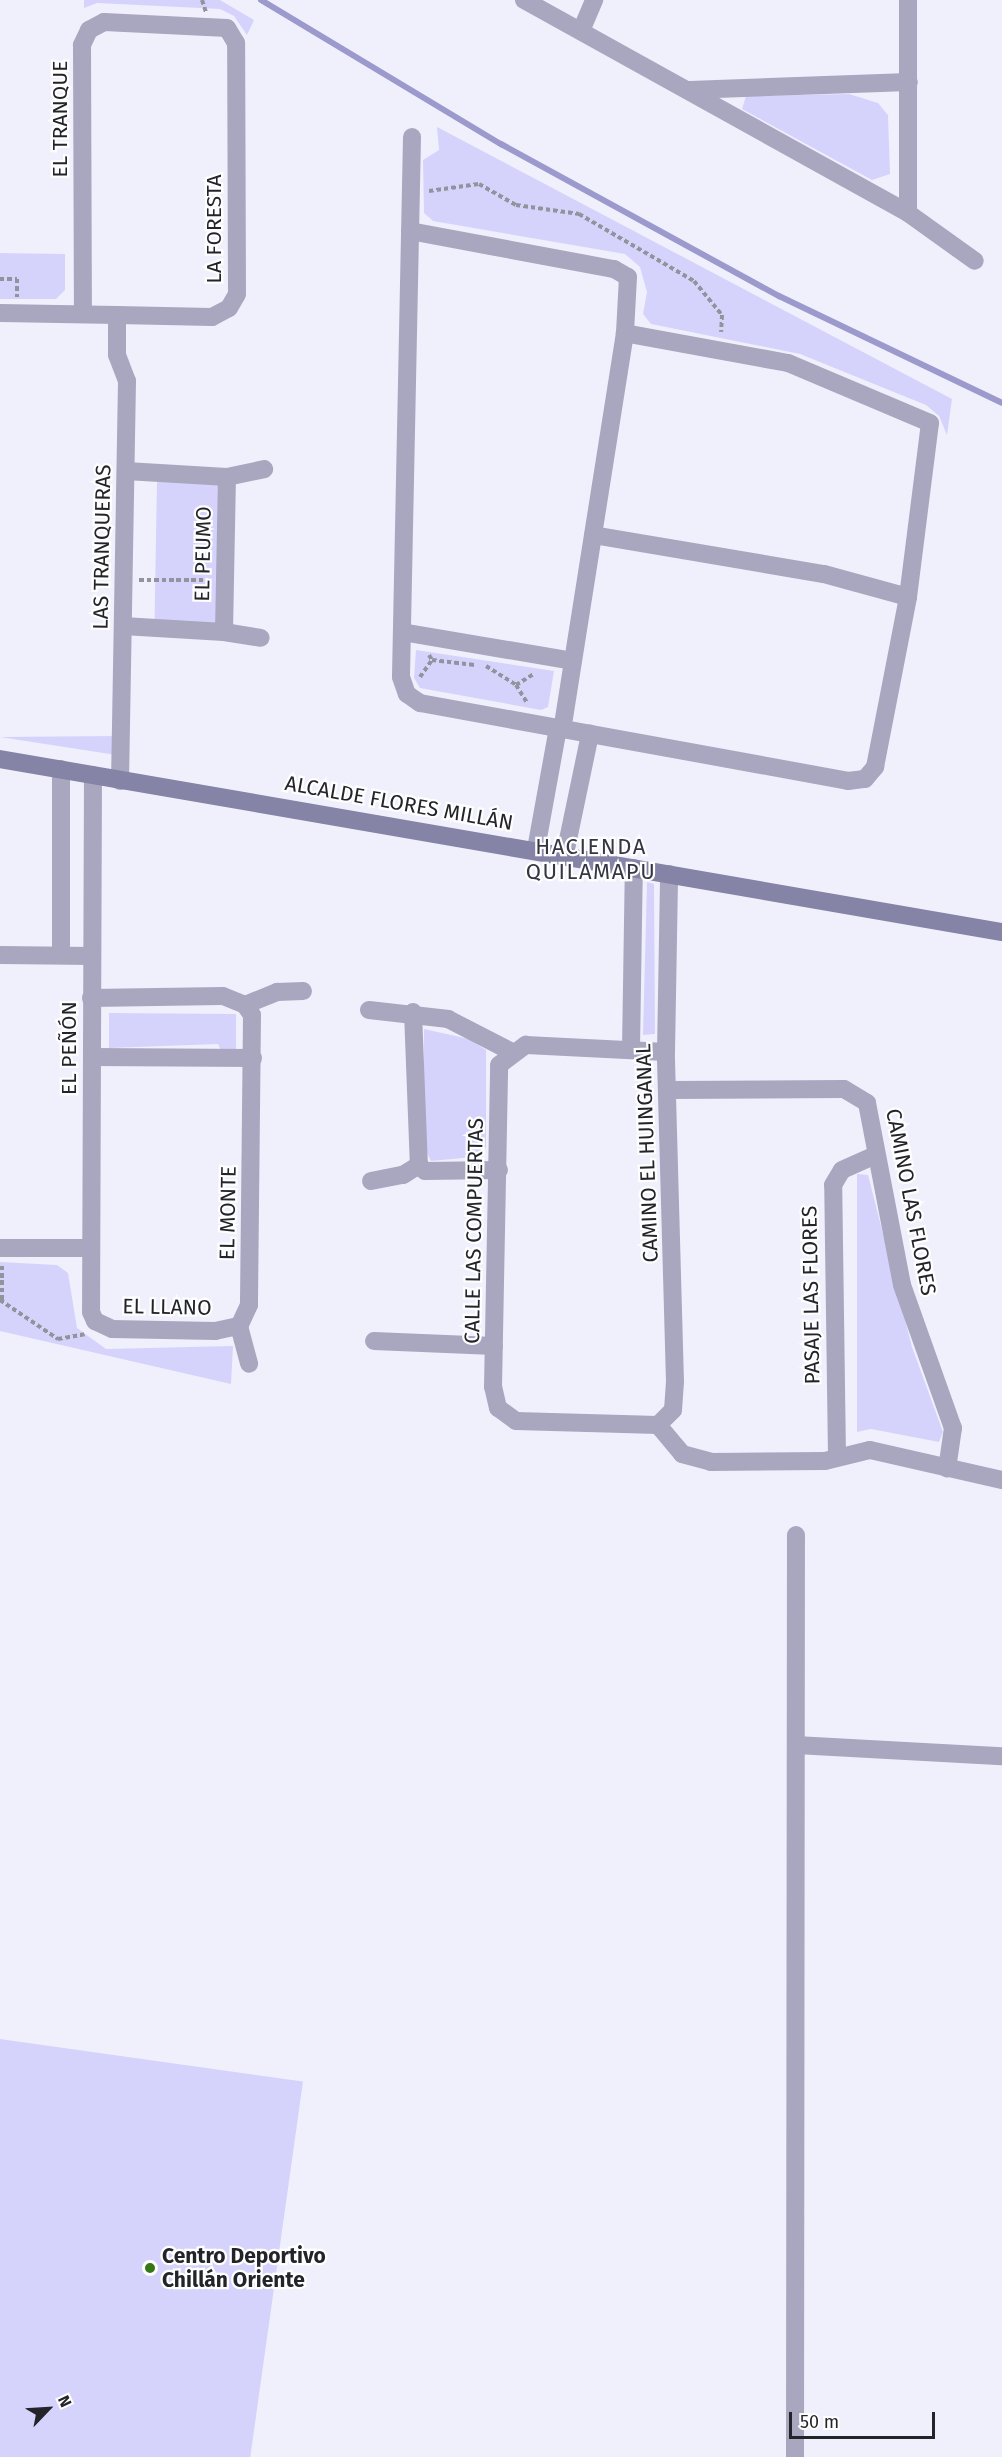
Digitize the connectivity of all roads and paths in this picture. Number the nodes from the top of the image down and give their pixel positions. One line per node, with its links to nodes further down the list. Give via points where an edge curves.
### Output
1 (524, 0): 5 (street)
2 (594, 0): 5 (street)
3 (908, 0): 6 (street)
4 (227, 28): 15 (street, EL TRANQUE, via 104,22 88,30 82,45); 16 (street, LA FORESTA, via 236,43 237,294 229,308 212,316)
5 (581, 31): 7 (street)
6 (909, 82): 7 (street); 10 (street)
7 (690, 90): 10 (street)
8 (412, 138): 9 (street)
9 (411, 194): 11 (street); 18 (path, via 479,184 516,206 579,214 694,281 722,315)
10 (908, 213): 12 (street)
11 (410, 231): 17 (street, via 614,268 628,278 631,292); 28 (street)
12 (975, 261)
13 (0, 279): 14 (path, via 17,279)
14 (8, 313): 15 (street, LA FORESTA)
15 (83, 314): 16 (street, LA FORESTA)
16 (117, 315): 20 (street, LAS TRANQUERAS, via 117,355 127,381)
17 (625, 333): 18 (street); 22 (street)
18 (720, 351): 25 (street, via 788,363 930,423)
19 (264, 469): 21 (street, EL PEUMO)
20 (126, 471): 21 (street, EL PEUMO); 23 (street, LAS TRANQUERAS)
21 (228, 477): 24 (street, EL PEUMO)
22 (593, 535): 25 (street, via 824,574); 30 (street)
23 (124, 580): 24 (path); 26 (street, LAS TRANQUERAS)
24 (225, 580): 27 (street, EL PEUMO)
25 (908, 597): 32 (street, via 875,767 865,779 848,781)
26 (123, 626): 27 (street, EL PEUMO); 36 (street, LAS TRANQUERAS)
27 (224, 632): 29 (street, EL PEUMO)
28 (410, 633): 30 (street); 31 (path, via 432,660 488,666 516,685); 31 (street, via 401,677 407,694 420,703)
29 (261, 638)
30 (573, 661): 31 (street)
31 (554, 728): 32 (street); 37 (street)
32 (590, 734): 38 (street)
33 (0, 759): 34 (street, ALCALDE FLORES MILLÁN)
34 (61, 769): 35 (street, ALCALDE FLORES MILLÁN); 43 (street)
35 (93, 775): 36 (street, ALCALDE FLORES MILLÁN); 44 (street, EL PEÑÓN)
36 (120, 781): 37 (street, ALCALDE FLORES MILLÁN)
37 (536, 849): 38 (street, ALCALDE FLORES MILLÁN)
38 (565, 854): 39 (street, ALCALDE FLORES MILLÁN)
39 (634, 868): 40 (street, ALCALDE FLORES MILLÁN); 50 (street, CAMINO EL HUINGANAL)
40 (669, 874): 41 (street, ALCALDE FLORES MILLÁN); 52 (street, CAMINO EL HUINGANAL)
41 (1002, 932)
42 (0, 955): 43 (street)
43 (61, 955): 44 (street)
44 (92, 956): 46 (street, EL PEÑÓN)
45 (303, 991): 47 (street, via 277,992)
46 (91, 998): 47 (street, via 223,996); 53 (street, EL PEÑÓN)
47 (245, 1005): 54 (street, EL MONTE, via 254,1026)
48 (369, 1010): 49 (street)
49 (413, 1012): 51 (street, via 448,1019); 57 (street)
50 (631, 1049): 51 (street, via 526,1045); 52 (street)
51 (512, 1052): 58 (street, CALLE LAS COMPUERTAS, via 499,1065)
52 (666, 1052): 55 (street, CAMINO EL HUINGANAL)
53 (92, 1057): 54 (street); 61 (street, EL PEÑÓN)
54 (253, 1058): 64 (street, EL MONTE, via 249,1305)
55 (669, 1090): 56 (street, CAMINO LAS FLORES, via 853,1091 871,1112); 68 (street, CAMINO EL HUINGANAL, via 675,1382 673,1410)
56 (874, 1156): 69 (street, PASAJE LAS FLORES, via 842,1170 833,1185); 70 (street, CAMINO LAS FLORES, via 902,1285 953,1428)
57 (419, 1165): 58 (street, via 425,1171); 59 (street, via 403,1175)
58 (499, 1170): 66 (street, CALLE LAS COMPUERTAS)
59 (371, 1181)
60 (1, 1248): 61 (street); 62 (path)
61 (90, 1248): 63 (street, EL PEÑÓN, via 90,1301)
62 (1, 1300): 63 (path, via 58,1339 69,1341)
63 (99, 1324): 64 (street, EL LLANO, via 215,1331)
64 (239, 1326): 67 (street)
65 (374, 1341): 66 (street)
66 (494, 1346): 68 (street, CALLE LAS COMPUERTAS, via 498,1408 516,1421)
67 (249, 1364)
68 (658, 1425): 69 (street, via 682,1454 711,1462)
69 (837, 1457): 70 (street, via 870,1450)
70 (947, 1469): 71 (street)
71 (1002, 1480)
72 (796, 1535): 73 (street)
73 (796, 1745): 74 (street); 75 (street)
74 (1002, 1756)
75 (795, 2457)

